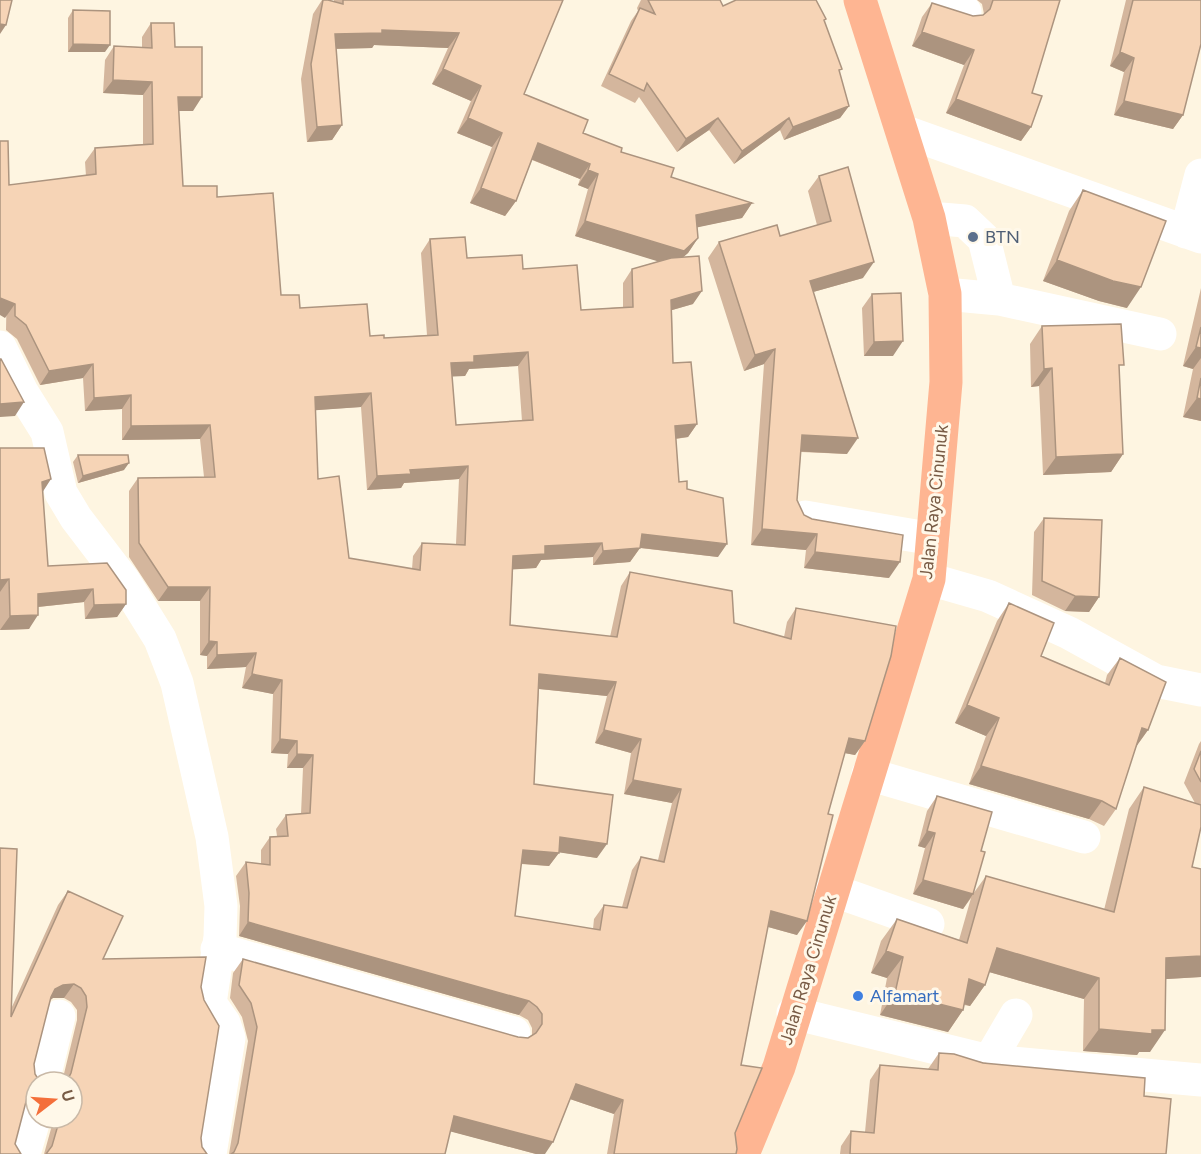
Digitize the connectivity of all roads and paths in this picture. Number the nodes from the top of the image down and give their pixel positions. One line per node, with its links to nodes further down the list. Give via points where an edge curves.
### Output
1 (860, 0): 2 (highway, Jalan Raya Cinunuk)
2 (903, 131): 4 (highway, Jalan Raya Cinunuk); 5 (street)
3 (1201, 176): 5 (street)
4 (929, 218): 6 (highway, Jalan Raya Cinunuk); 7 (street, via 965,221 984,239)
5 (1193, 235)
6 (945, 294): 7 (street); 11 (highway, Jalan Raya Cinunuk, via 946,382)
7 (999, 299): 8 (street)
8 (1160, 333)
9 (0, 347): 18 (street, via 22,393 47,432 61,493 160,639 177,683 212,837 222,906)
10 (805, 517): 11 (street)
11 (933, 539): 12 (highway, Jalan Raya Cinunuk)
12 (929, 579): 13 (street, via 988,596 1069,633 1156,681); 14 (highway, Jalan Raya Cinunuk)
13 (1201, 690)
14 (868, 774): 15 (street); 16 (highway, Jalan Raya Cinunuk)
15 (1084, 837)
16 (832, 890): 17 (street); 19 (highway, Jalan Raya Cinunuk)
17 (928, 924)
18 (217, 949): 22 (street); 29 (street, via 210,1003 229,1038)
19 (794, 1013): 23 (street); 24 (highway, Jalan Raya Cinunuk)
20 (1016, 1014): 23 (street)
21 (59, 1016): 25 (street)
22 (514, 1033)
23 (989, 1061): 26 (street)
24 (778, 1067): 30 (highway); 31 (highway)
25 (47, 1070)
26 (1201, 1080)
27 (31, 1130): 28 (street)
28 (24, 1154)
29 (210, 1154)
30 (743, 1154)
31 (768, 1154)

